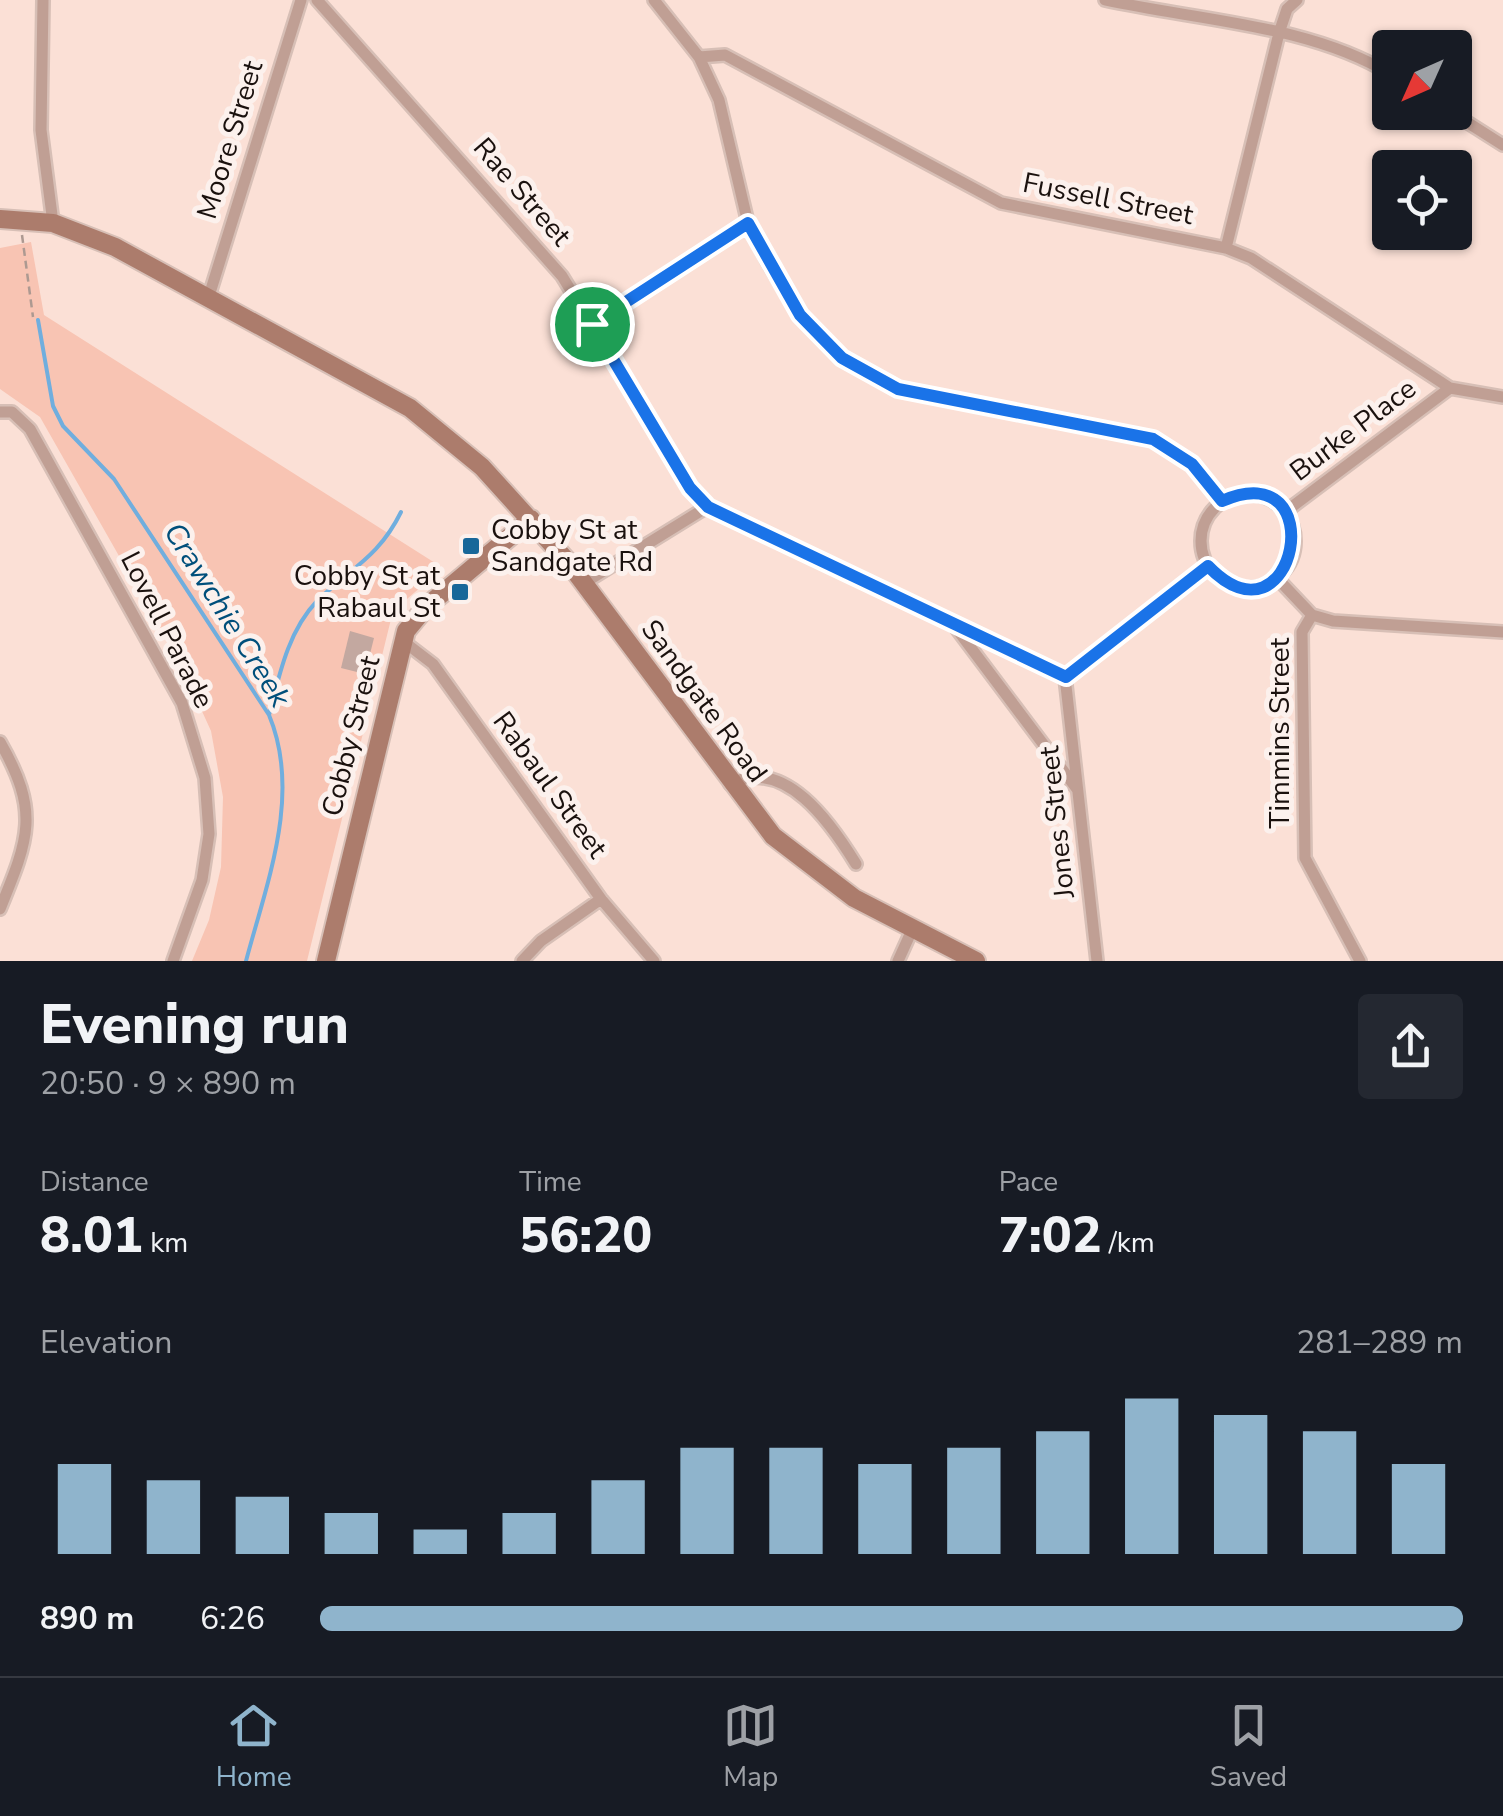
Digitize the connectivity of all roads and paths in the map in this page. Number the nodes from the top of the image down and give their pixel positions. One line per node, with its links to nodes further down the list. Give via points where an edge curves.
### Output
1 (44, 0): 15 (street, via 41,130)
2 (301, 0): 17 (street, Moore Street)
3 (317, 0): 19 (street, Rae Street, via 562,276)
4 (654, 0): 8 (street)
5 (1105, 0): 7 (street)
6 (1296, 0): 7 (street)
7 (1280, 33): 9 (street); 16 (street)
8 (698, 58): 14 (street, via 719,100); 16 (street, Fussell Street, via 725,55 1001,203)
9 (1372, 63)
10 (1472, 125): 11 (street)
11 (1503, 145)
12 (0, 219): 13 (main road, Sandgate Road)
13 (20, 219): 15 (main road, Sandgate Road); 18 (path)
14 (748, 223): 19 (street); 23 (street, via 800,315 842,358 898,389 1153,439 1192,464)
15 (53, 224): 17 (main road, Sandgate Road)
16 (1226, 248): 20 (street, Fussell Street, via 1273,270)
17 (208, 296): 26 (main road, Sandgate Road, via 410,408)
18 (33, 317)
19 (592, 324): 24 (street, Rae Street, via 690,488)
20 (1450, 388): 21 (street, Fussell Street); 25 (street, Burke Place)
21 (1503, 397)
22 (0, 412): 42 (street, Lovell Parade, via 12,412 30,429 182,703 205,778 209,834 202,880)
23 (1222, 501): 25 (street, via 1262,496); 27 (street, via 1203,526)
24 (708, 507): 29 (street); 31 (street, Rae Street)
25 (1285, 512): 28 (street, via 1293,554)
26 (532, 519): 29 (main road, Sandgate Road); 33 (main road, Cobby Street, via 418,614)
27 (1208, 566): 28 (street, via 1235,586); 34 (street)
28 (1276, 578): 30 (street)
29 (584, 583): 36 (main road, Sandgate Road)
30 (1312, 615): 32 (street); 49 (street, Timmins Street, via 1302,632 1305,858)
31 (954, 626): 34 (street, Rae Street); 37 (street)
32 (1503, 632)
33 (402, 641): 39 (street, Rabaul Street, via 432,664); 43 (main road, Cobby Street)
34 (1066, 677): 37 (street, Jones Street)
35 (0, 742): 40 (street, via 22,783 30,828)
36 (730, 784): 38 (street, via 754,777 798,793 829,823); 41 (main road, Sandgate Road, via 788,848 854,898)
37 (1080, 792): 48 (street, Jones Street)
38 (856, 864)
39 (601, 899): 44 (street); 45 (street, Rabaul Street)
40 (0, 909)
41 (912, 930): 46 (street); 47 (main road, Sandgate Road)
42 (173, 961)
43 (326, 961)
44 (522, 961)
45 (654, 961)
46 (898, 961)
47 (976, 961)
48 (1097, 961)
49 (1360, 961)

